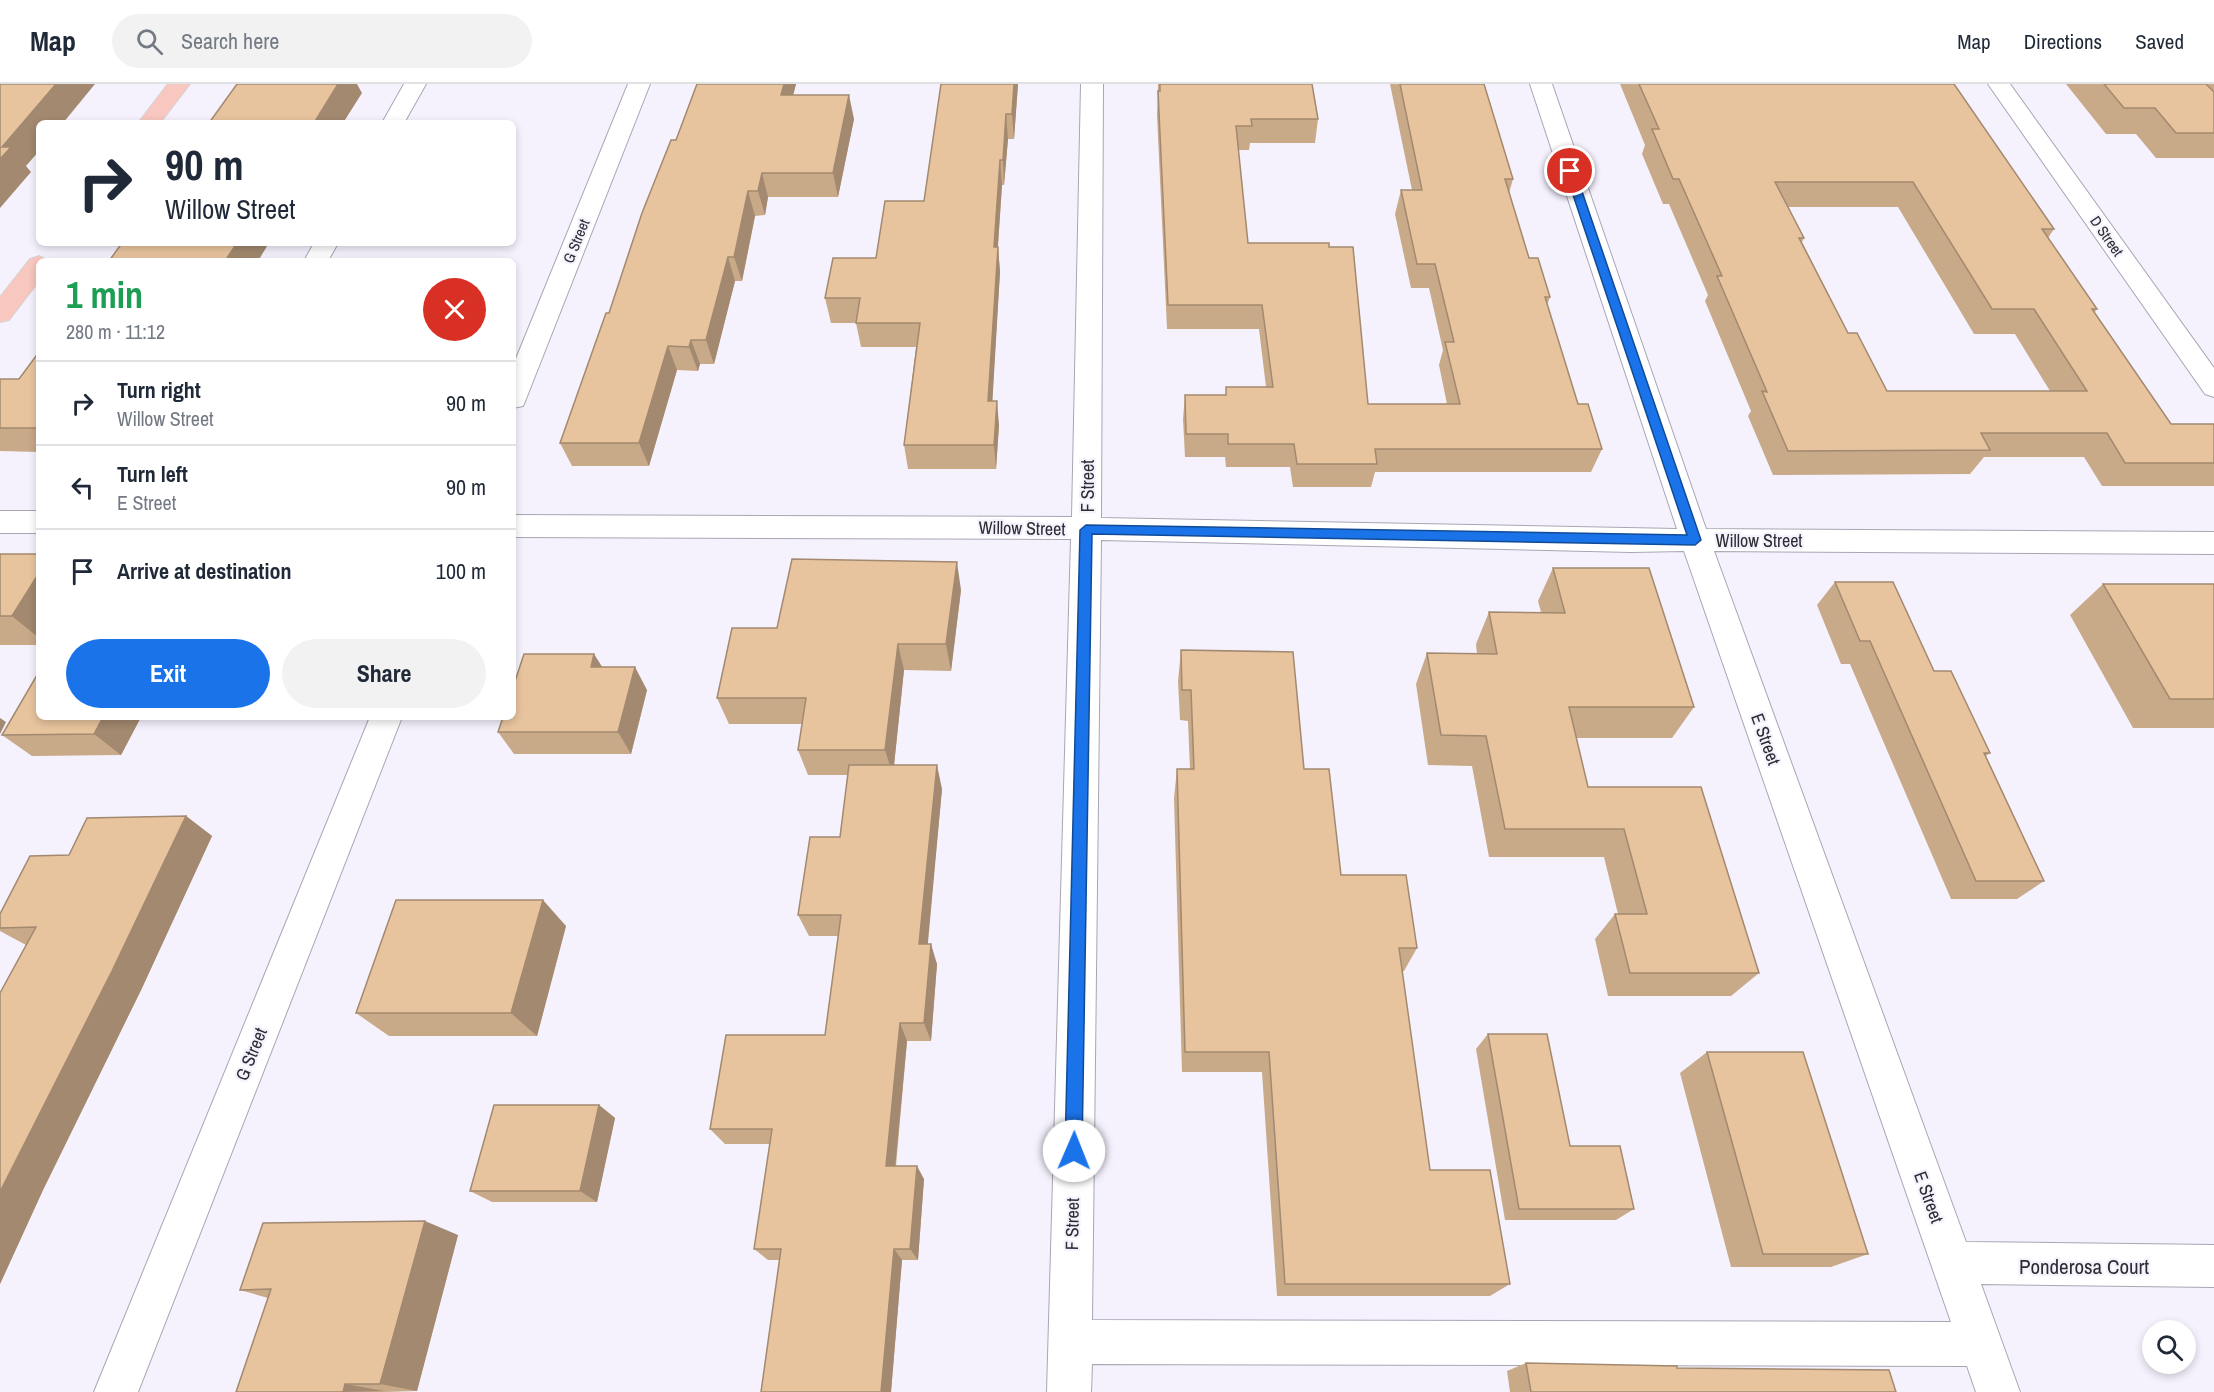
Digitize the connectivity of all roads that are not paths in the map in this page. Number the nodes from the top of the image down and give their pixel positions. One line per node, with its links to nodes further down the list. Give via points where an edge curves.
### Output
1 (179, 84): 7 (main road)
2 (415, 84): 8 (street)
3 (639, 84): 14 (street, G Street)
4 (1092, 84): 18 (street, F Street)
5 (1541, 84): 19 (street, E Street)
6 (1999, 84): 13 (street, D Street)
7 (151, 120)
8 (395, 120)
9 (53, 246): 10 (main road)
10 (43, 258)
11 (36, 267): 12 (main road)
12 (0, 314)
13 (2214, 388)
14 (516, 392)
15 (0, 522): 16 (street)
16 (36, 522)
17 (516, 526): 18 (street, Willow Street)
18 (1086, 530): 19 (street, Willow Street); 24 (street, F Street)
19 (1695, 540): 20 (street, Willow Street); 22 (street, E Street)
20 (2214, 543)
21 (385, 720): 26 (street, G Street)
22 (1953, 1263): 23 (street, Ponderosa Court); 25 (street, E Street)
23 (2214, 1266)
24 (1070, 1342): 25 (street); 27 (street, F Street)
25 (1980, 1344): 28 (street, E Street)
26 (116, 1392)
27 (1069, 1392)
28 (1998, 1392)

